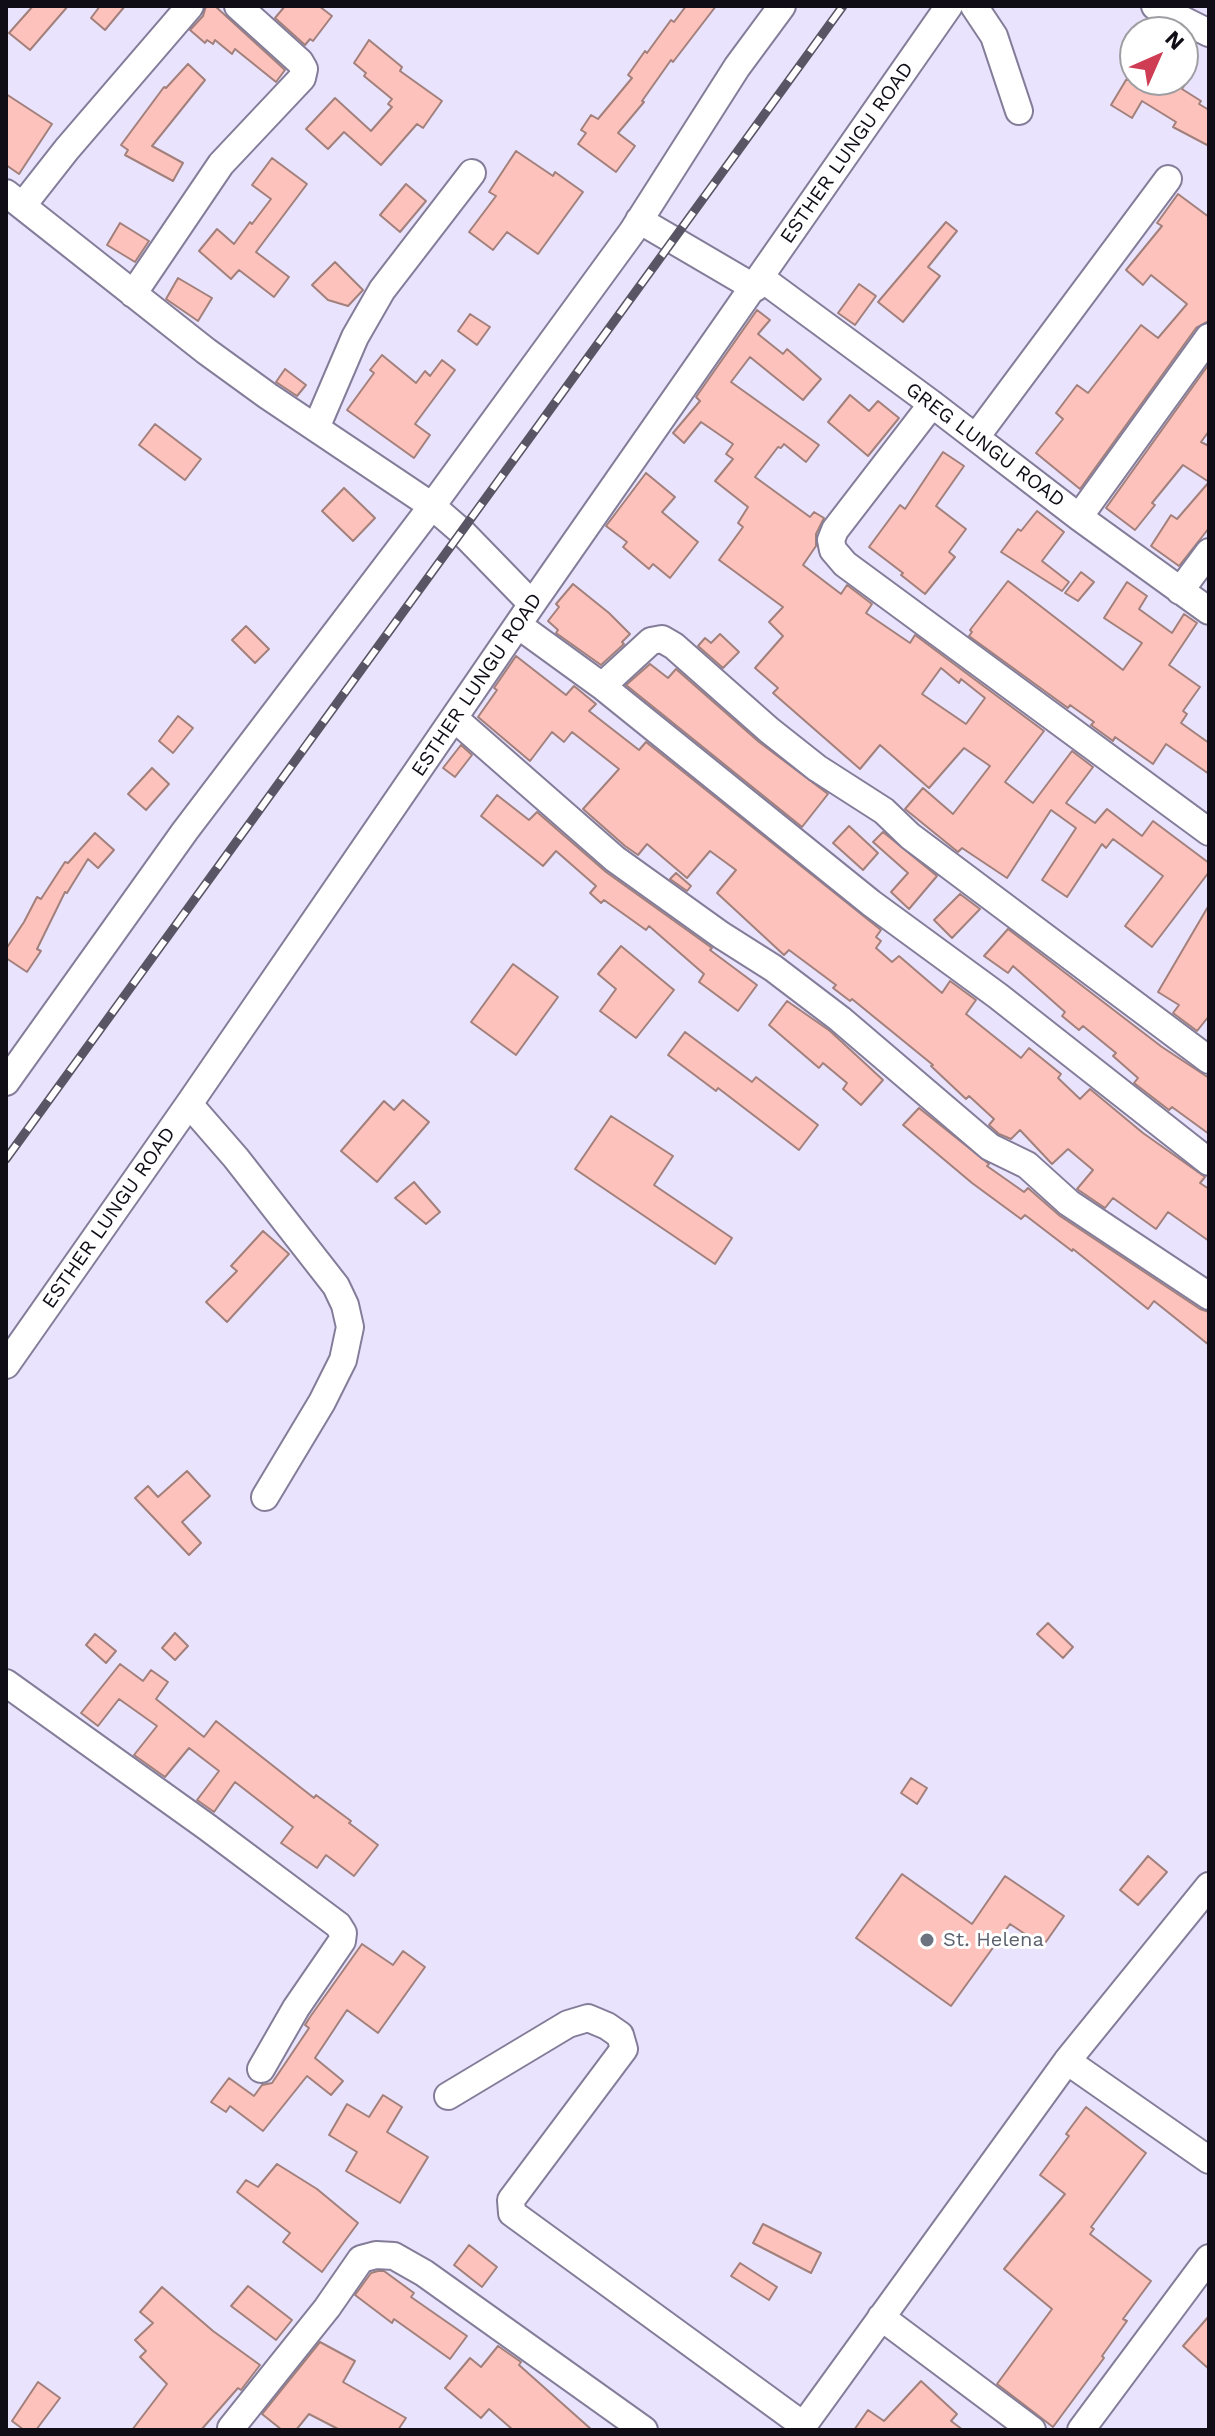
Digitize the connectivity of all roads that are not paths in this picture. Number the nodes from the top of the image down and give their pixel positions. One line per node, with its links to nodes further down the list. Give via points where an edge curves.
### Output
1 (190, 6): 11 (street, via 67,149)
2 (238, 6): 14 (street, via 300,62 302,78 221,164)
3 (782, 6): 12 (street)
4 (949, 6): 13 (street, ESTHER LUNGU ROAD)
5 (974, 6): 8 (street, via 994,36)
6 (1155, 6): 7 (street)
7 (1209, 33)
8 (1019, 111)
9 (472, 173): 17 (street, via 382,290 355,337)
10 (1168, 179): 18 (street)
11 (15, 199): 14 (street)
12 (639, 220): 13 (street, GREG LUNGU ROAD); 19 (street)
13 (758, 283): 16 (street, GREG LUNGU ROAD); 24 (street, ESTHER LUNGU ROAD)
14 (133, 294): 17 (street)
15 (1209, 337): 20 (street)
16 (932, 404): 18 (street, GREG LUNGU ROAD); 27 (street, via 835,530 833,550)
17 (316, 428): 19 (street)
18 (976, 437): 20 (street, GREG LUNGU ROAD)
19 (432, 506): 24 (street, via 462,532); 29 (street, via 185,831)
20 (1079, 517): 22 (street, GREG LUNGU ROAD)
21 (1209, 552): 22 (street)
22 (1180, 591): 23 (street, GREG LUNGU ROAD)
23 (1209, 611)
24 (525, 614): 25 (street); 26 (street, ESTHER LUNGU ROAD)
25 (602, 686): 28 (street, via 651,641 662,639 674,646 817,768 884,811 910,836); 31 (street, via 871,903)
26 (454, 718): 30 (street, ESTHER LUNGU ROAD); 32 (street, via 615,859 840,1019 990,1147 1027,1165 1069,1203)
27 (1209, 832)
28 (1209, 1060)
29 (6, 1082)
30 (189, 1104): 33 (street, ESTHER LUNGU ROAD); 34 (street, via 336,1286 350,1327 343,1360 322,1402)
31 (1209, 1162)
32 (1209, 1296)
33 (6, 1365)
34 (265, 1497)
35 (6, 1683): 38 (street, via 338,1925 342,1941)
36 (1209, 1886): 37 (street)
37 (1067, 2061): 40 (street); 42 (street)
38 (261, 2069)
39 (448, 2096): 44 (street, via 568,2024 588,2018 620,2035 624,2049 511,2200 512,2213)
40 (1209, 2160)
41 (1209, 2258): 47 (street)
42 (881, 2317): 44 (street); 46 (street)
43 (231, 2428): 45 (street, via 361,2259 376,2255 394,2256 424,2273)
44 (801, 2428)
45 (644, 2430)
46 (1032, 2430)
47 (1081, 2430)

